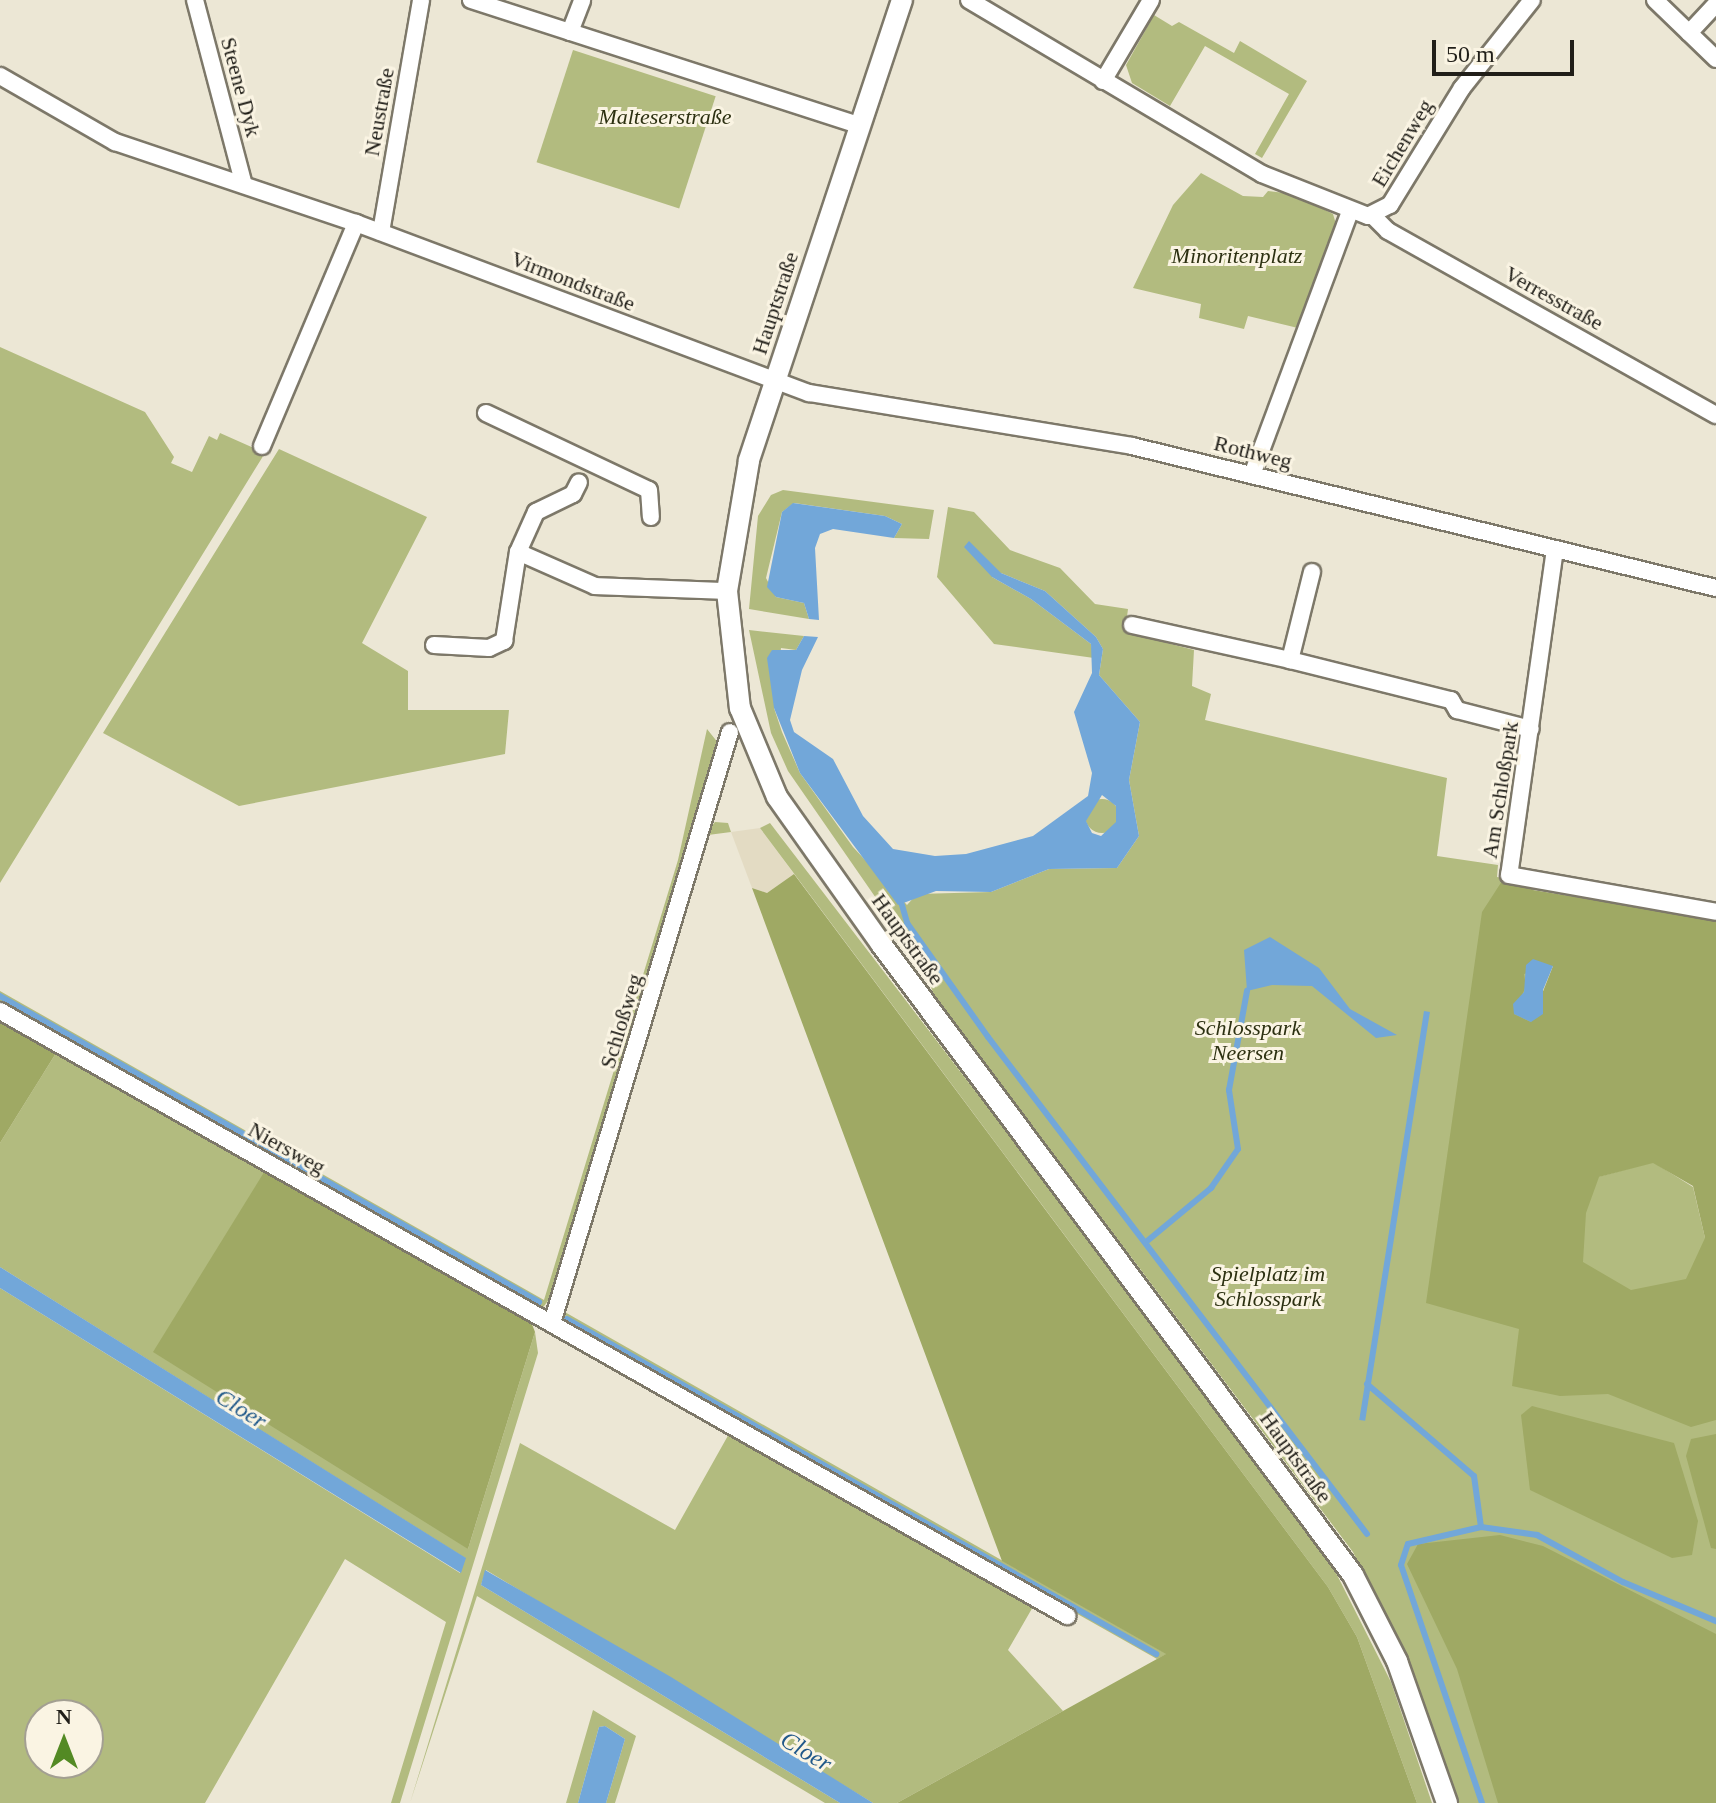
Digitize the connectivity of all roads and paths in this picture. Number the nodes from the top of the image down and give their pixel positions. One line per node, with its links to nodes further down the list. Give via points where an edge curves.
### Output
1 (195, 0): 17 (street, Steene Dyk)
2 (421, 0): 20 (street, Neustraße)
3 (471, 0): 11 (street)
4 (582, 0): 11 (street)
5 (902, 0): 16 (street, Hauptstraße)
6 (969, 0): 15 (street)
7 (1151, 0): 15 (street)
8 (1532, 0): 18 (street, Eichenweg, via 1462,88 1390,205)
9 (1655, 0): 12 (street)
10 (1716, 4): 12 (street)
11 (570, 32): 16 (street)
12 (1689, 33): 13 (street)
13 (1716, 59)
14 (0, 76): 17 (street, Virmondstraße, via 115,142)
15 (1103, 81): 18 (street, via 1262,174 1310,189)
16 (860, 126): 21 (street, Hauptstraße)
17 (244, 185): 19 (street, Virmondstraße)
18 (1360, 214): 23 (street, Verresstraße); 25 (street, Eichenweg)
19 (356, 223): 20 (street, Virmondstraße); 24 (street)
20 (381, 232): 21 (street, Virmondstraße)
21 (775, 381): 25 (street, Rothweg, via 836,400 1083,436); 32 (street, Hauptstraße, via 749,461)
22 (486, 413): 27 (street, via 649,490)
23 (1716, 415)
24 (262, 446)
25 (1252, 475): 28 (street, Rothweg)
26 (579, 482): 29 (street, via 573,494 536,512)
27 (651, 517)
28 (1555, 549): 31 (street, Rothweg); 36 (street, Am Schloßpark)
29 (518, 552): 32 (street, via 595,586); 34 (street, via 504,641 489,648)
30 (1312, 572): 35 (street)
31 (1716, 588)
32 (727, 591): 42 (street, Hauptstraße, via 737,698 777,797 1353,1575 1397,1661)
33 (1132, 625): 35 (street)
34 (434, 645)
35 (1290, 660): 36 (street, via 1451,700 1457,710)
36 (1531, 729): 38 (street, Am Schloßpark, via 1509,875)
37 (730, 732): 40 (street, Schloßweg)
38 (1716, 912)
39 (0, 1011): 40 (street, Niersweg)
40 (552, 1323): 41 (street, Niersweg)
41 (1067, 1616)
42 (1447, 1803)

